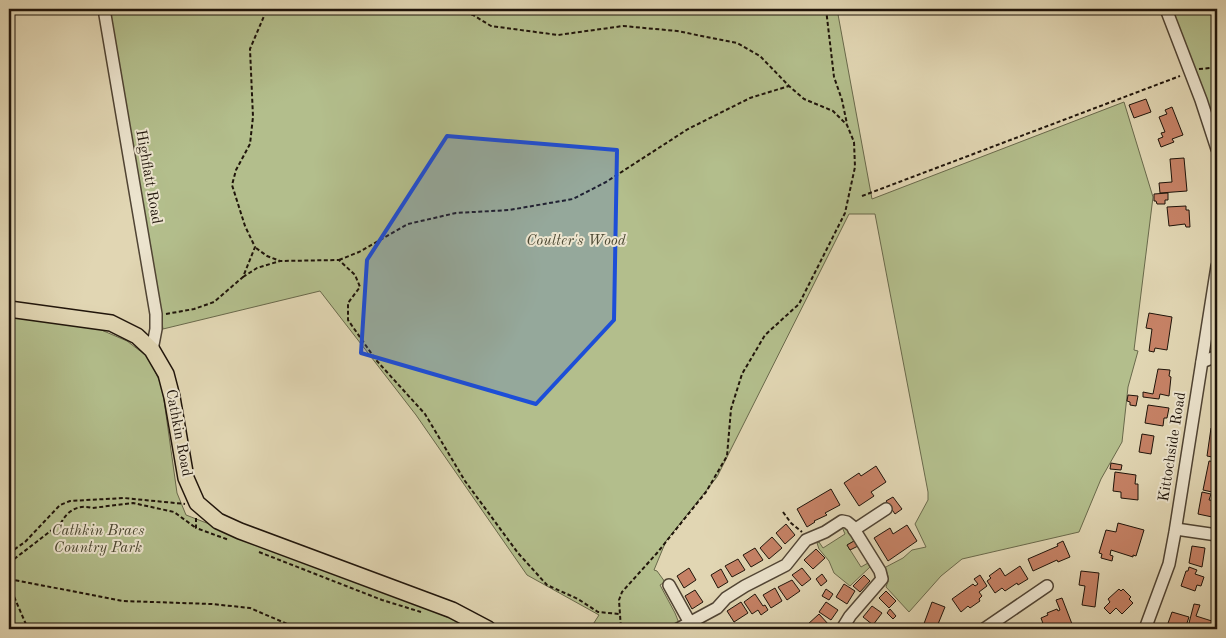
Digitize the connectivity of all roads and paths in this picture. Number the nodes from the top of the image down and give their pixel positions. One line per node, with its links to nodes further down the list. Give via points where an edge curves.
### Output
1 (104, 9): 18 (street, Highflatt Road)
2 (267, 9): 12 (path, via 250,49 253,117 250,144 232,185)
3 (453, 9): 8 (path, via 473,14 491,26 558,35 623,26 677,31 737,43 760,56)
4 (826, 9): 9 (path, via 834,77)
5 (1166, 9): 7 (street)
6 (1217, 71): 7 (path, via 1201,68)
7 (1190, 72): 10 (street); 11 (path)
8 (789, 86): 9 (path, via 804,98 833,111); 13 (path, via 750,98 697,125 573,199 509,210 456,213 408,224)
9 (847, 125): 36 (path, via 854,142 855,167 845,213 799,304 765,335 742,374 731,409 727,456 706,492 622,592)
10 (1217, 149)
11 (862, 196)
12 (255, 248): 14 (path); 16 (path)
13 (339, 260): 14 (path); 36 (path, via 355,275 360,287 348,303 348,320 376,360 425,414 465,481 518,553 548,584 598,612)
14 (280, 261): 16 (path)
15 (1217, 266): 21 (street, Kittochside Road)
16 (242, 277): 18 (path, via 214,302 194,309)
17 (9, 309): 19 (main road, Cathkin Road, via 111,323 137,336)
18 (156, 314): 19 (street, Highflatt Road)
19 (152, 350): 22 (main road, Cathkin Road, via 166,374 186,478)
20 (1217, 356): 21 (street)
21 (1202, 362): 26 (street, Kittochside Road)
22 (197, 503): 30 (path, via 124,498 70,501 60,505 25,542); 40 (main road, Cathkin Road, via 218,521 240,531 452,610)
23 (886, 509): 27 (street)
24 (783, 512): 29 (path)
25 (196, 528): 31 (path, via 174,512 133,503 86,506 65,514 61,523)
26 (1176, 529): 28 (street); 45 (street, Kittochside Road, via 1169,564)
27 (854, 530): 29 (street, via 842,521); 43 (street, via 882,579)
28 (1217, 535)
29 (808, 539): 37 (street, via 786,565 744,586 717,608)
30 (9, 553)
31 (9, 563)
32 (9, 579): 39 (path, via 123,601 250,608)
33 (9, 585): 38 (path)
34 (669, 585): 37 (street)
35 (1047, 586): 44 (street)
36 (619, 614): 41 (path)
37 (690, 623): 42 (street)
38 (28, 629)
39 (299, 629)
40 (488, 629)
41 (621, 629)
42 (678, 629)
43 (842, 629)
44 (984, 629)
45 (1145, 629)

